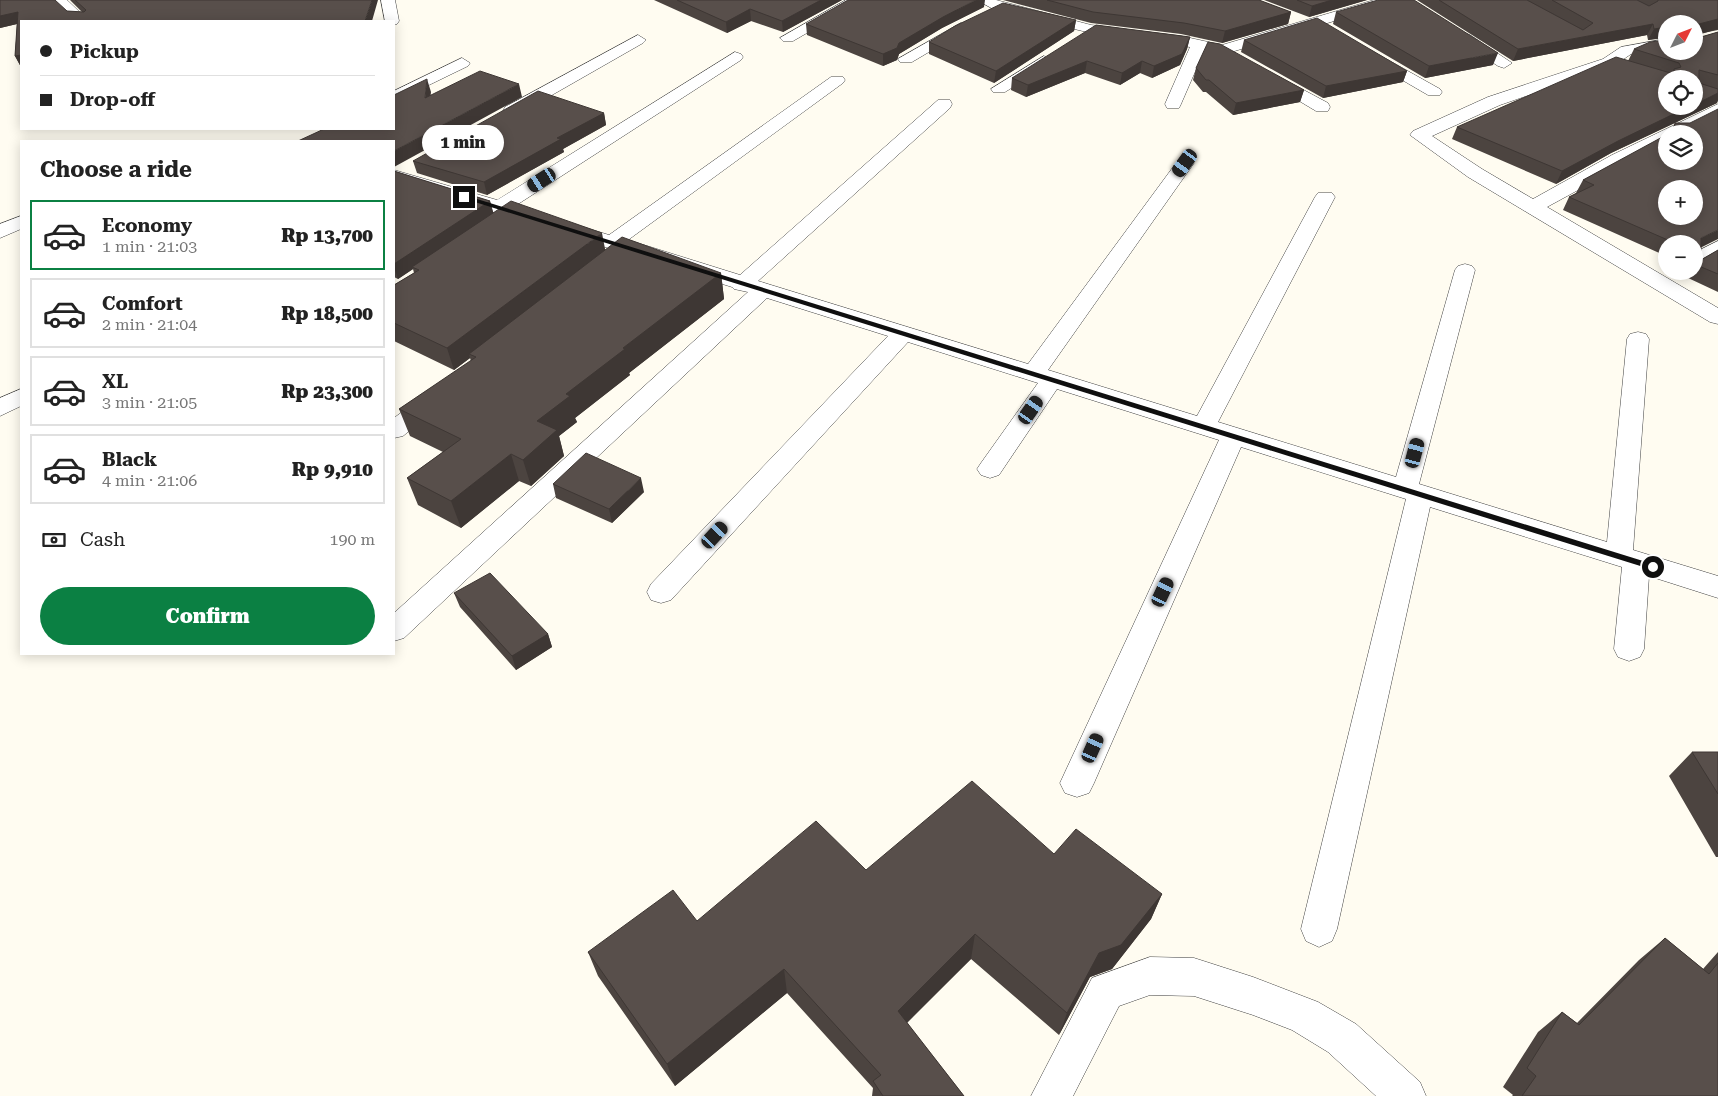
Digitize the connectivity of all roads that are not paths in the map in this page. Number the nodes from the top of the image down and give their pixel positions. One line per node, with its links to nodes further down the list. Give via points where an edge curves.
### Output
1 (60, 0): 8 (street)
2 (388, 0): 9 (street)
3 (857, 0): 14 (street)
4 (984, 0): 6 (street)
5 (1389, 0): 10 (street)
6 (1000, 7): 11 (street); 23 (street)
7 (1290, 17): 10 (street)
8 (81, 20)
9 (392, 20)
10 (1311, 23): 13 (street); 21 (street)
11 (1091, 29): 16 (street); 17 (street)
12 (1454, 31): 26 (street)
13 (1332, 32)
14 (788, 38)
15 (638, 40): 36 (street)
16 (1075, 40)
17 (1199, 44): 21 (street); 34 (street)
18 (1658, 45): 42 (street, via 1626,50 1619,65 1494,101 1420,135)
19 (1357, 47): 30 (street)
20 (1060, 50): 29 (street)
21 (1223, 50): 24 (street)
22 (735, 57): 43 (street)
23 (906, 59)
24 (1239, 60)
25 (462, 63): 31 (street)
26 (1504, 63)
27 (1256, 69): 35 (street)
28 (837, 80): 46 (street)
29 (999, 89)
30 (1434, 92)
31 (395, 96)
32 (1715, 100): 37 (street)
33 (944, 104): 53 (street)
34 (1173, 104)
35 (1322, 107)
36 (500, 117)
37 (1680, 125)
38 (1658, 139): 42 (street)
39 (1185, 163): 57 (street)
40 (399, 173): 43 (street)
41 (1325, 197): 61 (street)
42 (1533, 207): 52 (street)
43 (500, 216): 46 (street)
44 (20, 222): 45 (street)
45 (0, 232)
46 (619, 246): 49 (street); 53 (street)
47 (1718, 247): 48 (street)
48 (1703, 256)
49 (605, 267)
50 (1465, 270): 65 (street)
51 (1665, 280): 52 (street)
52 (1660, 283): 54 (street)
53 (751, 288): 55 (street); 69 (street)
54 (1718, 317)
55 (903, 334): 57 (street); 68 (street)
56 (1638, 339): 66 (street)
57 (1042, 377): 61 (street); 64 (street)
58 (448, 388): 62 (street)
59 (20, 397): 60 (street)
60 (0, 408)
61 (1203, 427): 63 (street)
62 (395, 429)
63 (1233, 436): 65 (street); 71 (street)
64 (990, 469)
65 (1413, 492): 66 (street); 72 (street)
66 (1627, 559): 67 (street); 70 (street)
67 (1718, 587)
68 (661, 592)
69 (395, 629)
70 (1629, 650)
71 (1077, 783)
72 (1319, 929)
73 (1051, 1096): 74 (street, via 1106,992 1150,976 1194,977 1304,1016 1342,1038)
74 (1406, 1096)

